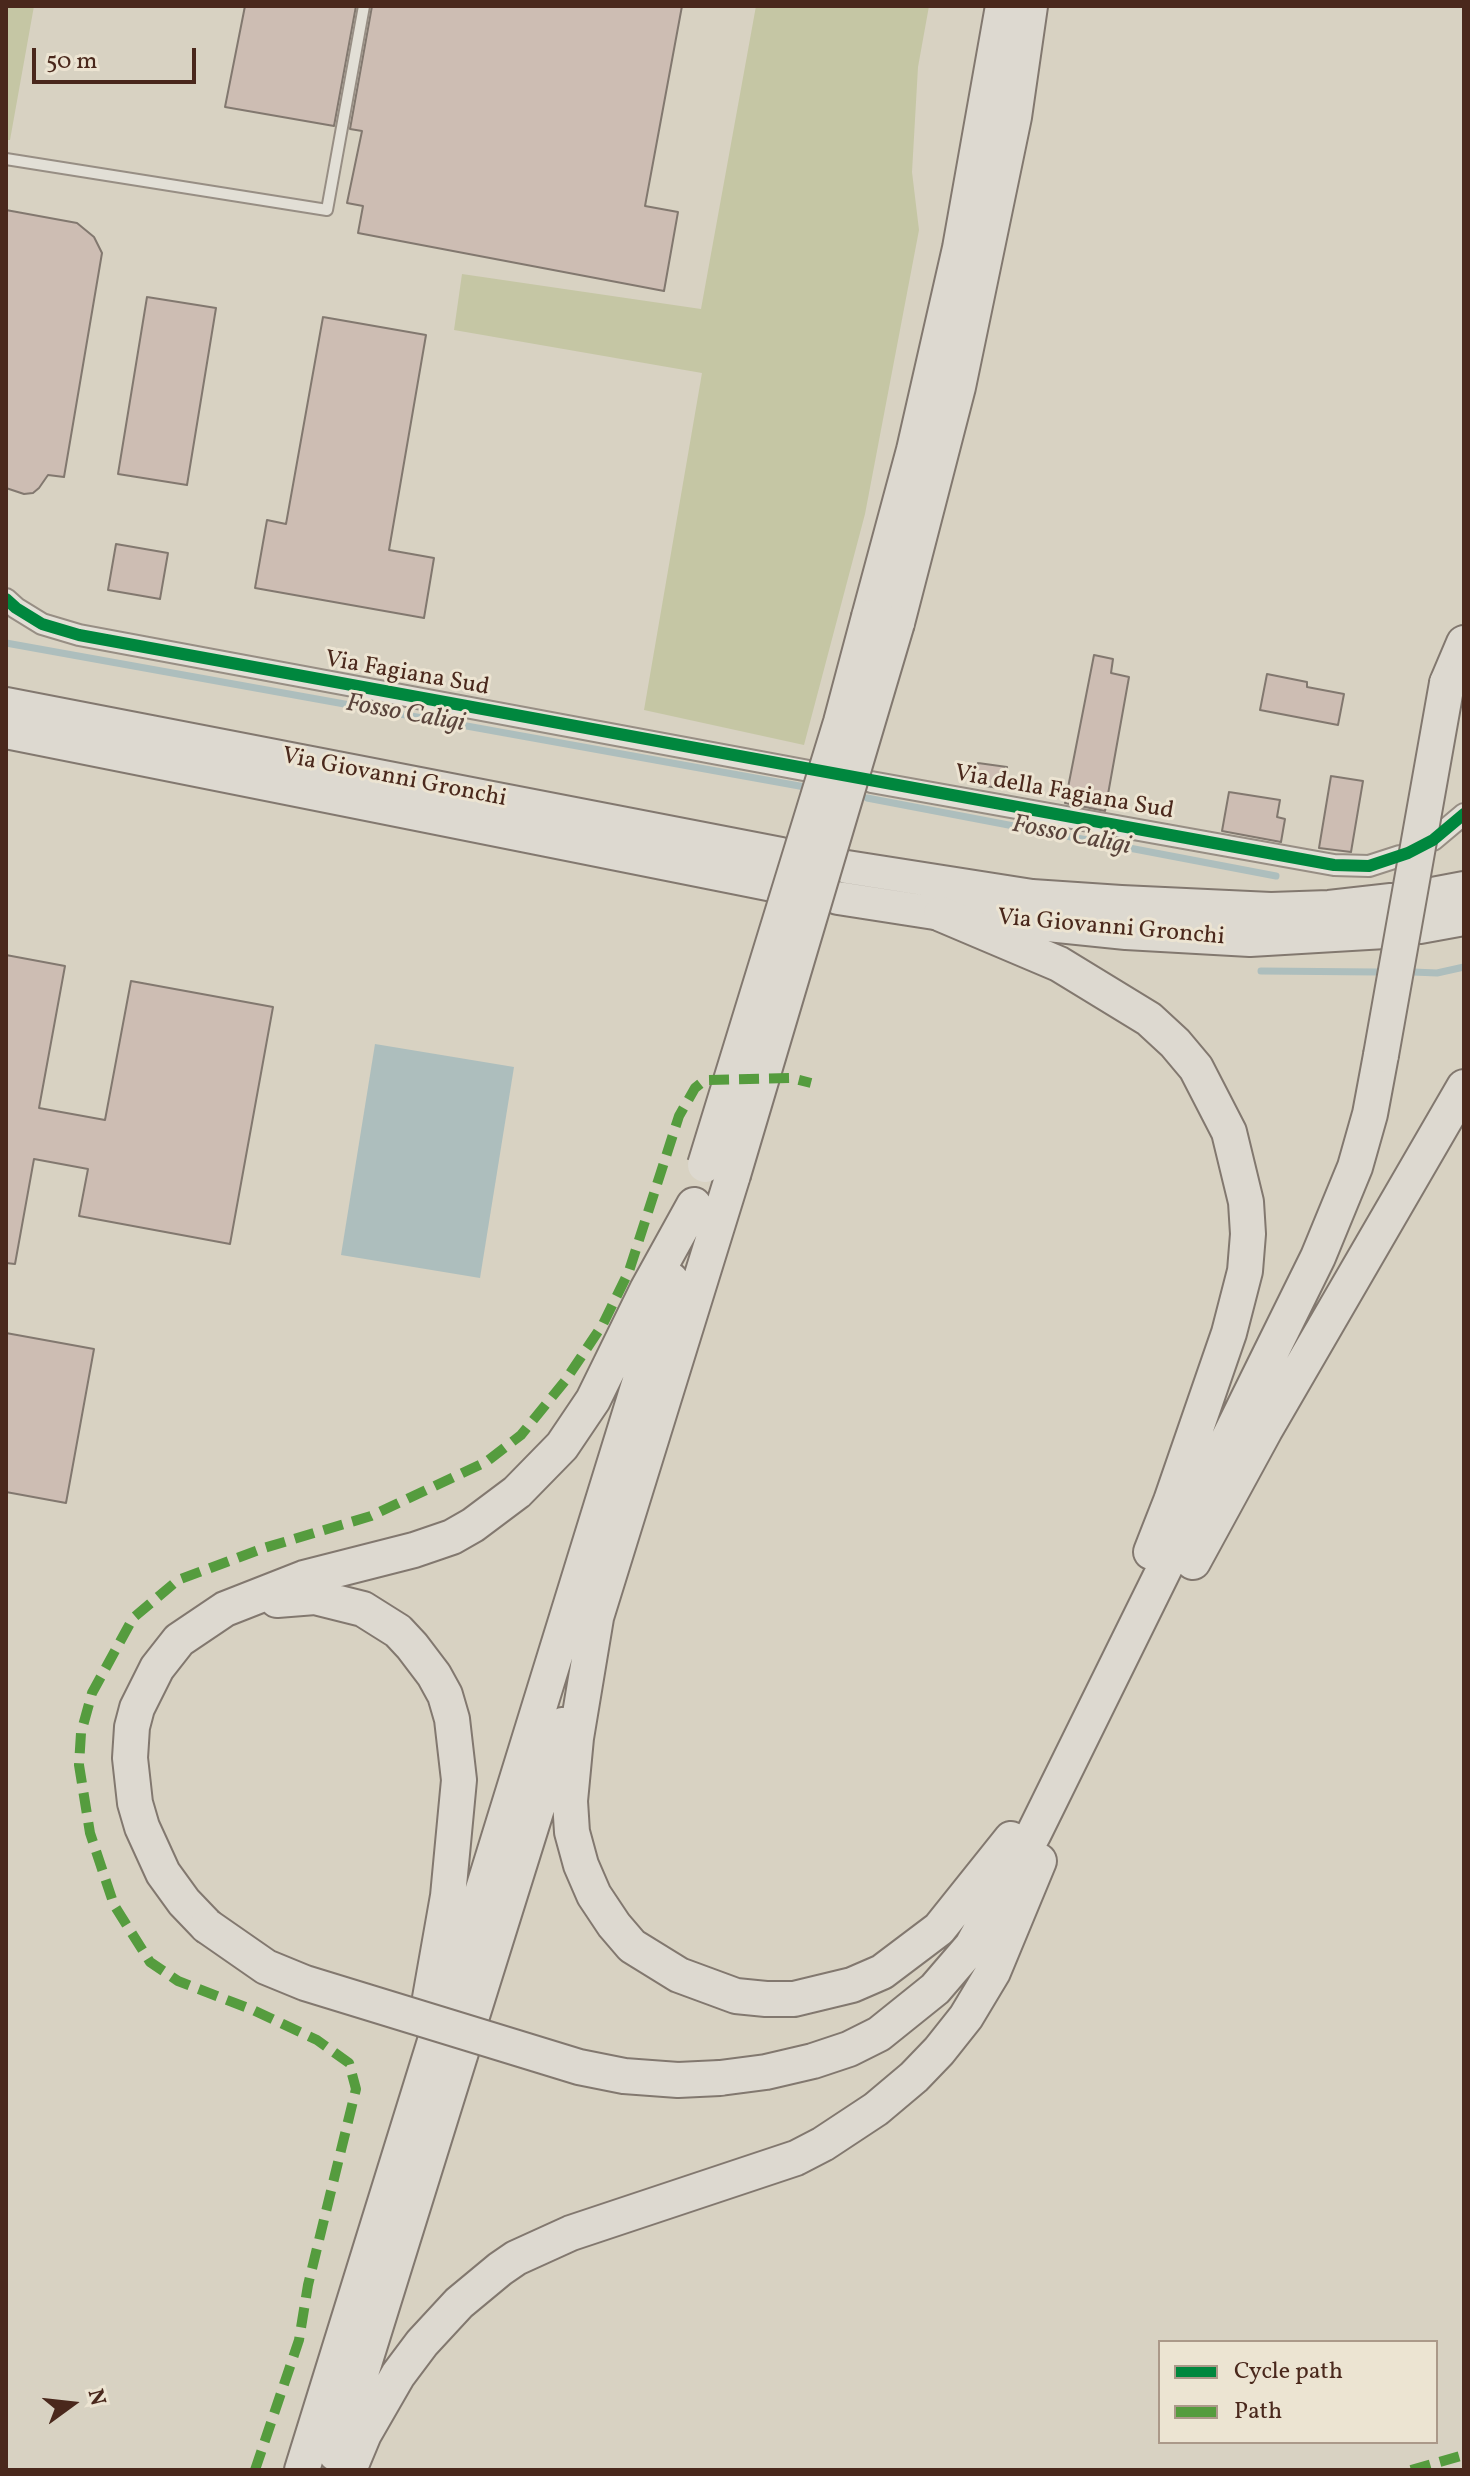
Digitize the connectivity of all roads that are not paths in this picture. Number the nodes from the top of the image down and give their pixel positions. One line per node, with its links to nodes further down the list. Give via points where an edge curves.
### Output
1 (364, 6): 4 (lane, via 327,210)
2 (1003, 6): 6 (highway, via 960,248 914,450)
3 (1030, 6): 6 (highway, via 1014,117 958,387)
4 (6, 159)
5 (6, 599): 10 (street, Via Fagiana Sud, via 42,624 79,635)
6 (883, 620): 25 (highway, bridge)
7 (1464, 643): 29 (highway, bridge, via 1447,683 1363,1141 1337,1214)
8 (6, 704): 9 (main road, Via Giovanni Gronchi, via 777,870)
9 (6, 732)
10 (809, 771)
11 (871, 782): 14 (street, Via della Fagiana Sud, via 1334,865 1369,866)
12 (1464, 814): 13 (street)
13 (1433, 840)
14 (1400, 856)
15 (847, 867): 19 (main road, Via Giovanni Gronchi, via 1032,896 1121,902 1271,909)
16 (1464, 888): 17 (main road)
17 (1427, 895)
18 (838, 898): 20 (main road, Via Giovanni Gronchi)
19 (1391, 900)
20 (941, 914): 23 (main road, Via Giovanni Gronchi, via 1250,940); 29 (highway, via 1059,964 1163,1031 1213,1097 1240,1169 1248,1234 1238,1301 1148,1560)
21 (1464, 919): 22 (main road)
22 (1420, 927)
23 (1385, 932)
24 (1464, 1087): 29 (highway, via 1184,1578)
25 (719, 1170): 26 (highway); 28 (highway)
26 (694, 1205): 27 (highway, via 593,1400 562,1446 517,1492 452,1537 304,1578); 31 (highway)
27 (225, 1609): 30 (highway, bridge, via 179,1640 157,1668 137,1708 131,1740 135,1803 153,1854 184,1902 207,1926 266,1967 305,1983 624,2076 678,2080 766,2072 849,2049 879,2034 935,1989 960,1961 1034,1833); 31 (highway, via 315,1597 363,1609 398,1631 434,1675 452,1719 459,1780 448,1896)
28 (596, 1618): 30 (highway, via 570,1801 581,1865 594,1895 632,1946 679,1975 736,1996 794,1999 823,1993 882,1972 913,1951 981,1880); 31 (highway)
29 (1121, 1658): 30 (highway)
30 (1069, 1758): 34 (highway, via 1051,1829 993,1972 966,2017 914,2077 876,2109 796,2158 571,2233 500,2269 459,2303 406,2364)
31 (449, 2008)
32 (302, 2470): 33 (highway, via 416,2103 440,2042)
33 (332, 2470)
34 (349, 2470)

